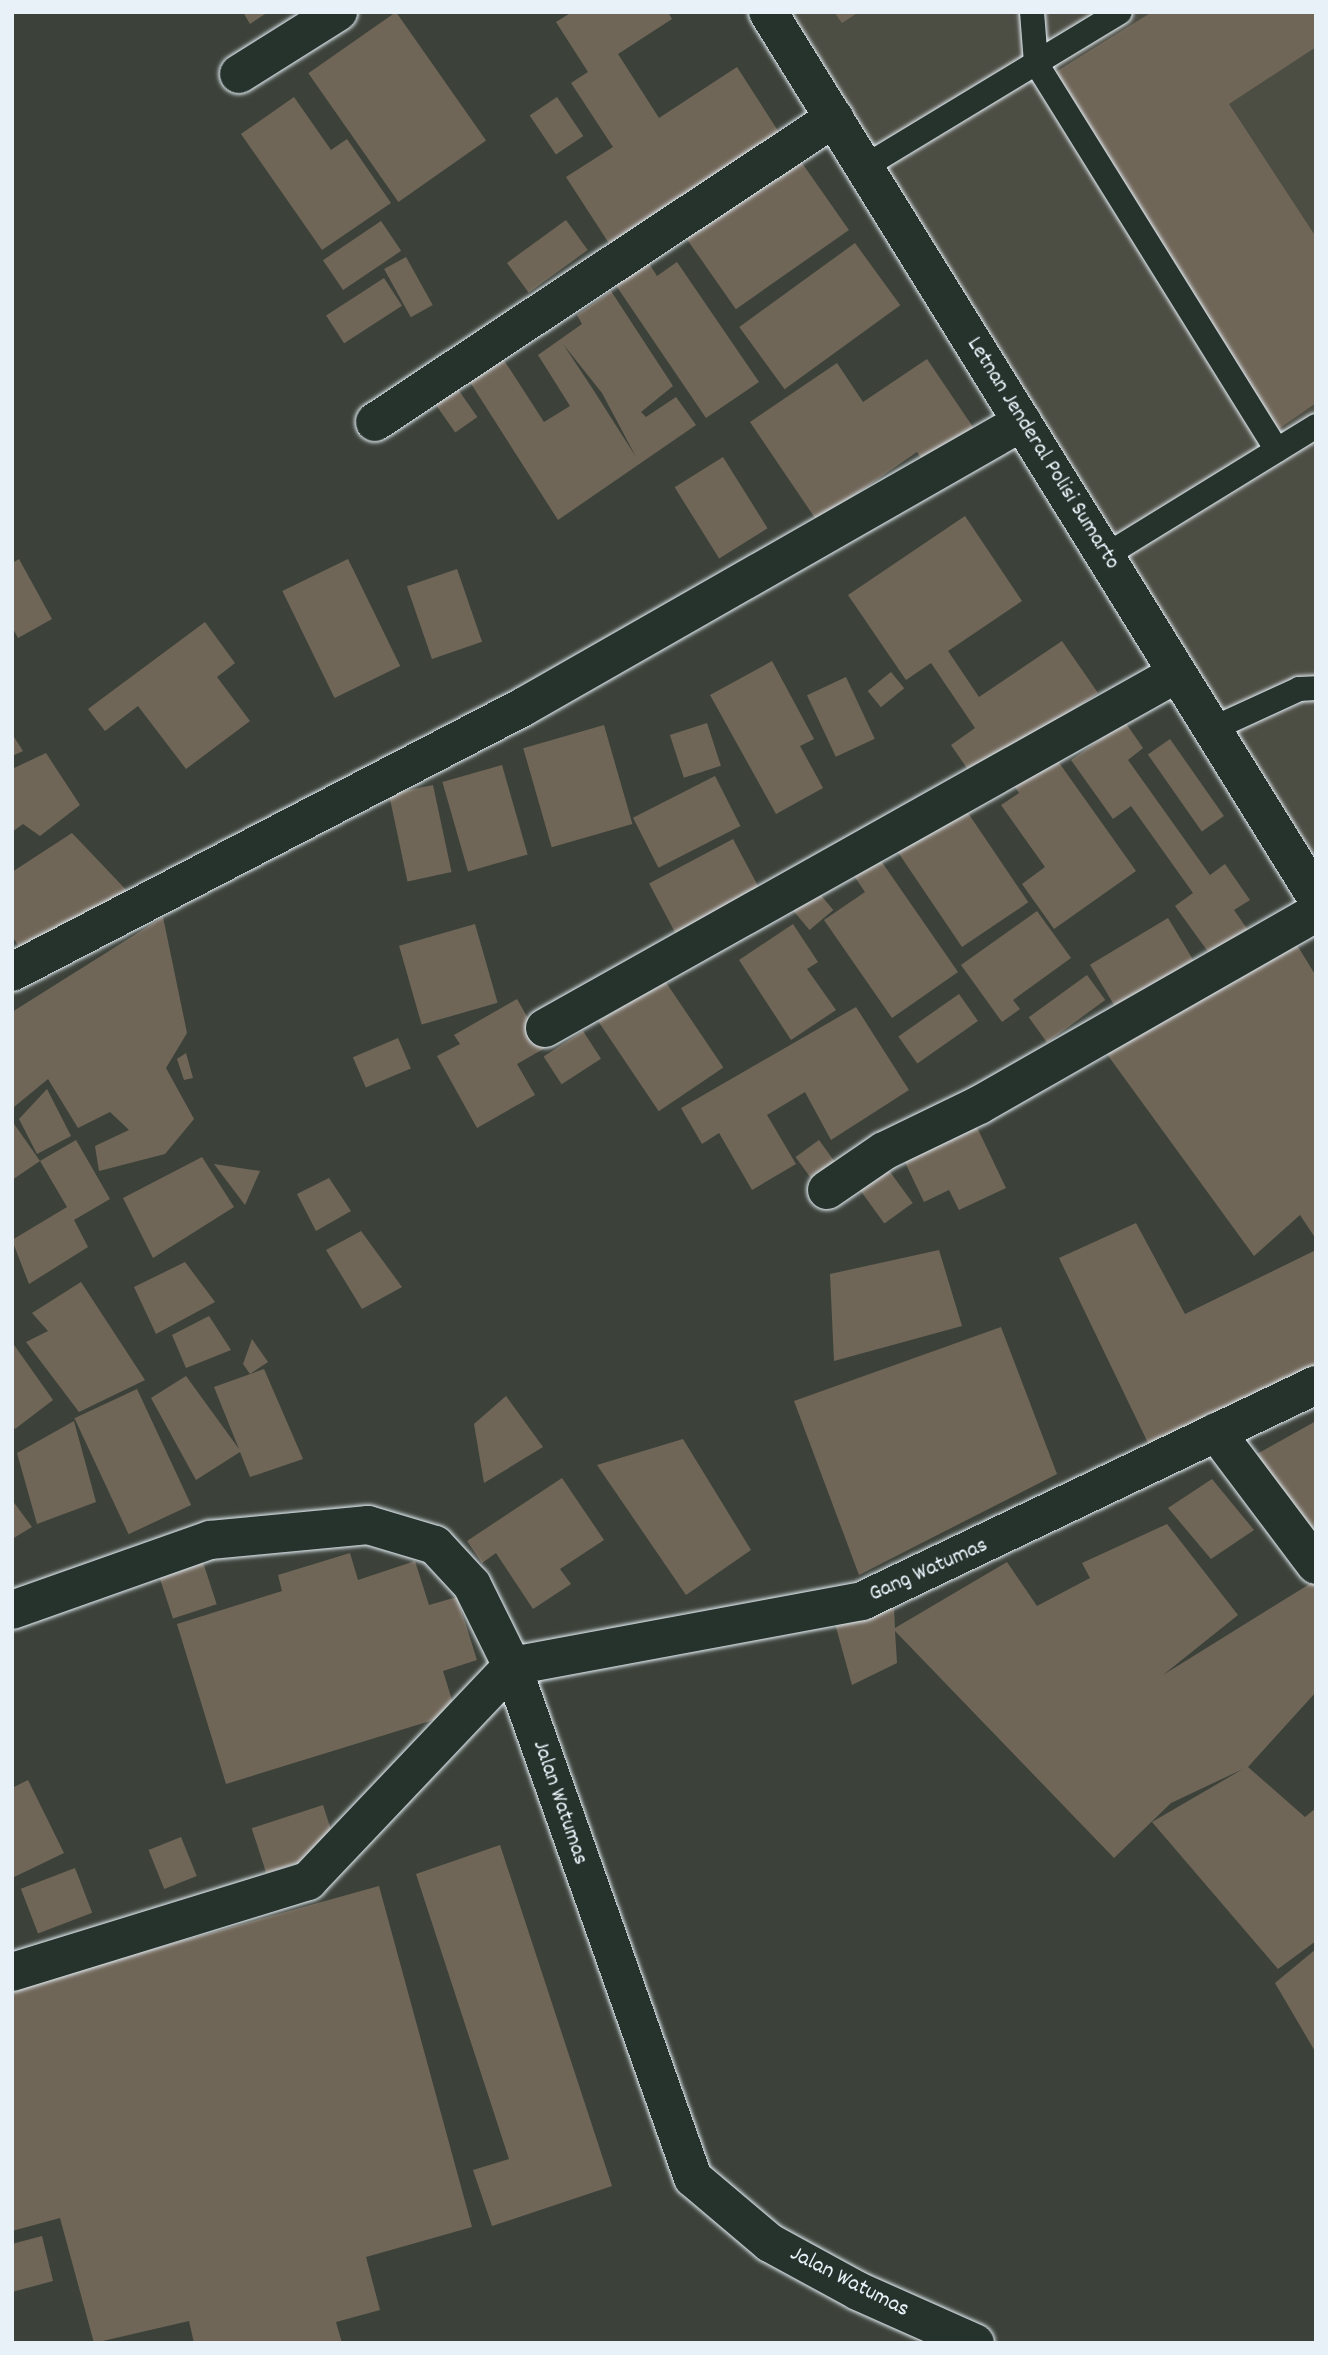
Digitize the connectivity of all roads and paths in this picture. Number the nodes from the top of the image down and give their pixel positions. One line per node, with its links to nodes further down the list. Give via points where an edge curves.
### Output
1 (338, 12): 6 (street)
2 (768, 12): 7 (street, Letnan Jenderal Polisi Sumarto)
3 (1032, 12): 5 (lane)
4 (1120, 12): 5 (lane)
5 (1036, 64): 8 (lane); 12 (lane)
6 (239, 74)
7 (834, 118): 8 (street, Letnan Jenderal Polisi Sumarto); 9 (street)
8 (864, 167): 10 (street, Letnan Jenderal Polisi Sumarto)
9 (375, 422)
10 (1022, 422): 13 (street, Letnan Jenderal Polisi Sumarto); 19 (street, via 523,707)
11 (1316, 426): 12 (lane)
12 (1277, 450): 13 (lane)
13 (1105, 556): 14 (street, Letnan Jenderal Polisi Sumarto)
14 (1176, 674): 16 (street, Letnan Jenderal Polisi Sumarto); 20 (street)
15 (1316, 688): 16 (lane, via 1299,689)
16 (1210, 730): 17 (street, Letnan Jenderal Polisi Sumarto)
17 (1316, 897)
18 (1316, 913): 21 (street, via 979,1105 884,1150)
19 (15, 964)
20 (545, 1028)
21 (827, 1190)
22 (1316, 1385): 23 (street, Gang Watumas)
23 (1216, 1432): 24 (street); 26 (street, Gang Watumas, via 862,1601)
24 (1316, 1565)
25 (12, 1610): 26 (street, Jalan Watumas, via 210,1540 368,1525 435,1545 472,1585)
26 (512, 1666): 27 (street, via 308,1881); 28 (street, Jalan Watumas, via 693,2178 771,2243 858,2291)
27 (12, 1972)
28 (975, 2343)

